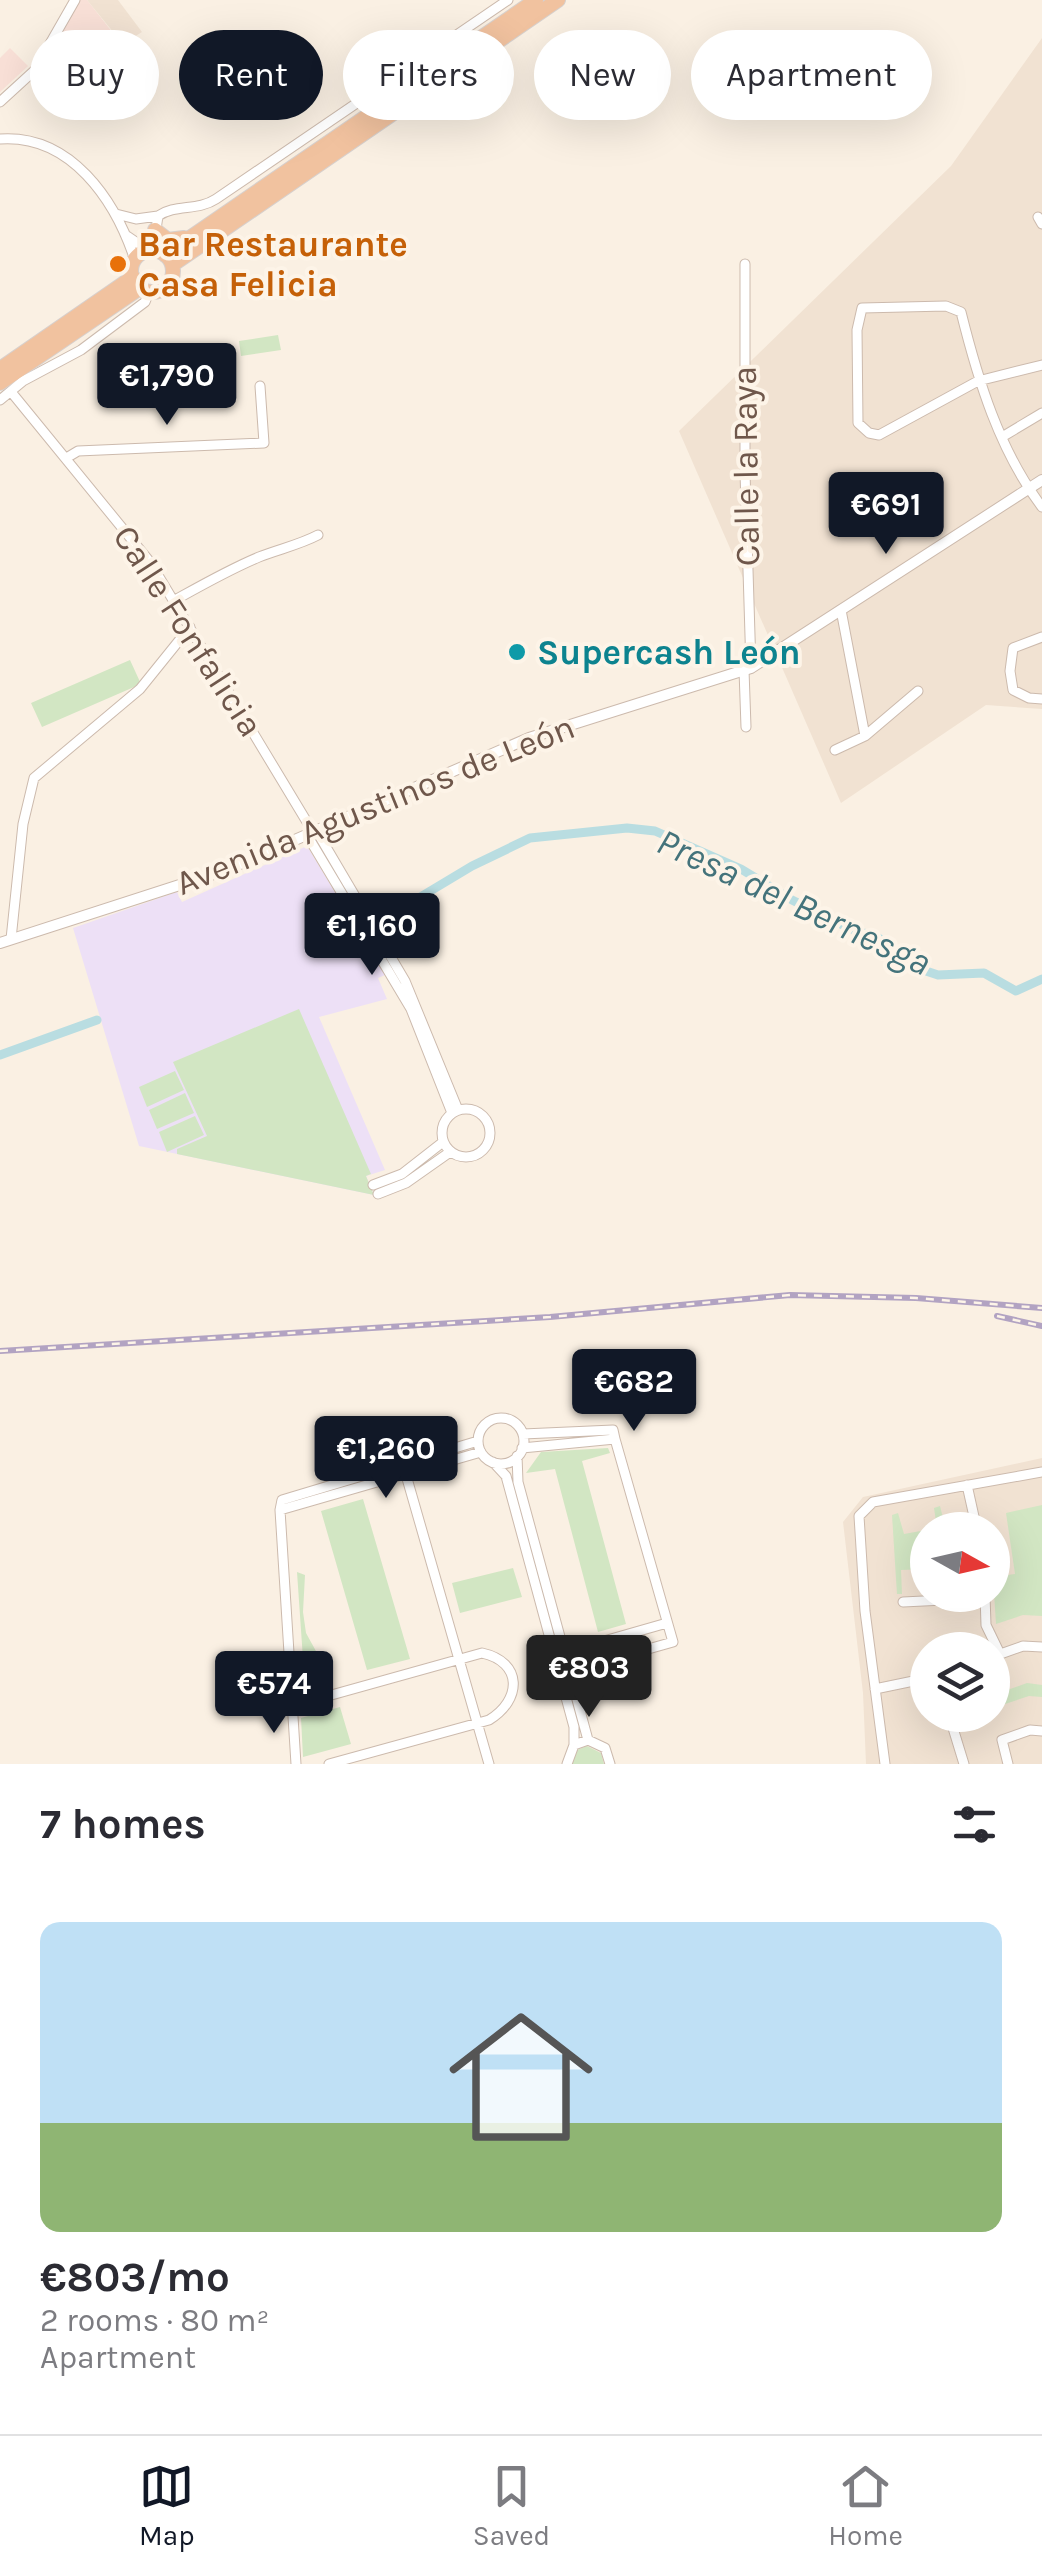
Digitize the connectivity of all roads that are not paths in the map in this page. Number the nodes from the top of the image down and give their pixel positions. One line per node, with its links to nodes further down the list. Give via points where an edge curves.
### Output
1 (75, 0): 5 (street, via 35,70)
2 (508, 0): 8 (street, via 216,199 164,211)
3 (536, 0): 10 (highway)
4 (558, 0): 11 (highway)
5 (0, 102)
6 (0, 140): 7 (street, via 36,141 59,150 80,167)
7 (113, 214): 8 (street); 9 (street)
8 (157, 223): 10 (highway, via 168,240); 11 (street)
9 (127, 236): 11 (street); 12 (street)
10 (194, 236): 11 (highway)
11 (160, 255): 12 (highway); 14 (highway, via 172,276 168,286)
12 (135, 260): 14 (highway)
13 (745, 264): 32 (street, Calle la Raya)
14 (140, 286): 16 (highway); 19 (highway)
15 (1042, 365): 17 (street)
16 (0, 369)
17 (978, 381): 17 (street, via 879,434 869,433 858,423 862,308 946,306 961,312); 22 (street)
18 (260, 386): 23 (street, via 264,442 78,451)
19 (6, 388): 20 (street); 23 (street, Calle Fonfalicia)
20 (0, 400)
21 (1042, 413): 22 (street)
22 (1002, 437): 25 (street)
23 (68, 458): 28 (street, Calle Fonfalicia)
24 (1042, 480): 25 (street, Avenida Agustinos de León)
25 (1028, 488): 26 (street); 29 (street, Avenida Agustinos de León)
26 (1042, 507)
27 (318, 535): 28 (street)
28 (175, 600): 30 (street, Calle Fonfalicia)
29 (841, 610): 32 (street, Avenida Agustinos de León); 36 (street)
30 (190, 627): 38 (street, Calle Fonfalicia); 39 (street, via 140,690 34,778)
31 (1042, 637): 34 (street, via 1013,648 1010,671 1013,690)
32 (747, 669): 35 (street, Calle la Raya); 38 (street, Avenida Agustinos de León, via 528,738)
33 (918, 692): 36 (street)
34 (1042, 699)
35 (746, 727)
36 (865, 736): 37 (street)
37 (835, 750)
38 (312, 832): 39 (street, Avenida Agustinos de León, via 210,876); 40 (street, Calle Fonfalicia, via 411,1008)
39 (6, 941)
40 (455, 1111): 41 (street, via 445,1121); 42 (street, via 468,1108 486,1118 490,1138 469,1158)
41 (443, 1142): 42 (street); 42 (street, via 375,1189 406,1183)
42 (450, 1152)
43 (522, 1434): 44 (street, via 613,1430); 45 (street, via 500,1418 487,1422); 46 (street)
44 (616, 1439): 46 (street); 55 (street)
45 (479, 1447): 47 (street); 49 (street); 51 (street, via 282,1500)
46 (520, 1452): 47 (street, via 506,1463); 65 (street, via 518,1482)
47 (493, 1462): 66 (street, via 506,1476)
48 (1042, 1472): 50 (street)
49 (406, 1474): 51 (street); 58 (street)
50 (967, 1485): 52 (street); 60 (street, via 873,1502 860,1516)
51 (280, 1510): 61 (street)
52 (973, 1512)
53 (903, 1602): 54 (street)
54 (910, 1602)
55 (667, 1623): 55 (street, via 584,1647 579,1660 588,1666 672,1642)
56 (1042, 1647): 57 (street)
57 (1010, 1650)
58 (458, 1658): 61 (street); 62 (street); 62 (street, via 493,1655 512,1673 508,1706)
59 (910, 1682): 60 (street)
60 (875, 1689): 72 (street)
61 (292, 1706): 67 (street)
62 (477, 1722): 68 (street); 69 (street)
63 (1042, 1731): 74 (street, via 1002,1740)
64 (954, 1732): 73 (street)
65 (588, 1740): 66 (street); 71 (street, via 605,1748)
66 (574, 1745): 70 (street)
67 (296, 1764)
68 (328, 1764)
69 (489, 1764)
70 (566, 1764)
71 (610, 1764)
72 (885, 1764)
73 (964, 1764)
74 (1008, 1764)

